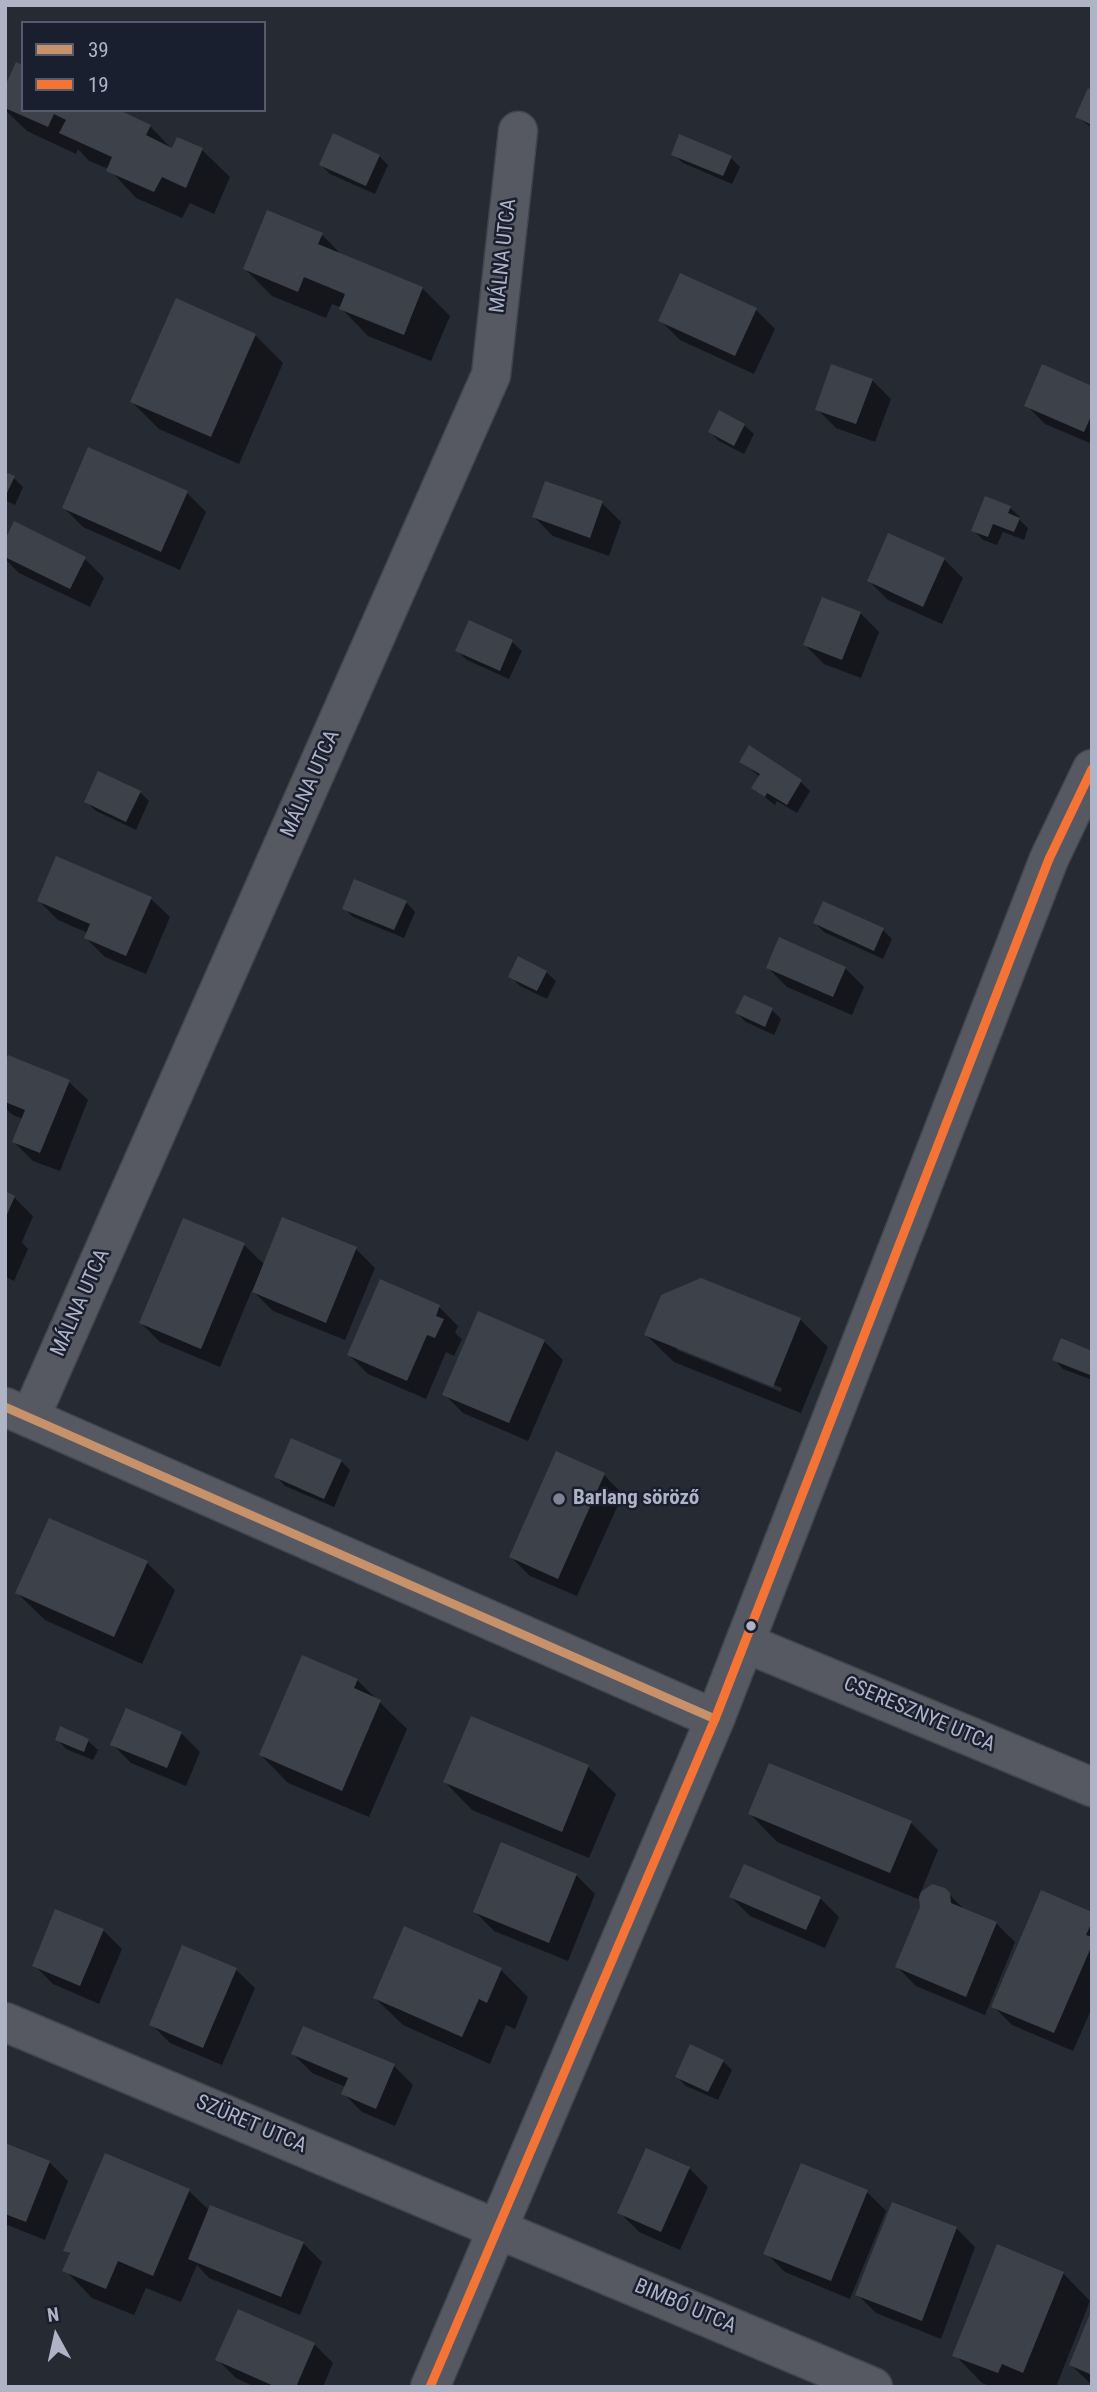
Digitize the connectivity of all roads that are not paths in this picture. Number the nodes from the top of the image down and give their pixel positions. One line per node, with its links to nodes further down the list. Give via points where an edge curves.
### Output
1 (518, 131): 3 (street, MÁLNA UTCA, via 491,375)
2 (1092, 769): 4 (street, via 1049,859)
3 (18, 1413): 5 (street)
4 (745, 1643): 5 (street); 6 (street, CSERESZNYE UTCA)
5 (715, 1719): 8 (street)
6 (1092, 1787)
7 (5, 2022): 8 (street, SZÜRET UTCA)
8 (497, 2228): 9 (street); 10 (street, BIMBÓ UTCA)
9 (430, 2387)
10 (873, 2387)

